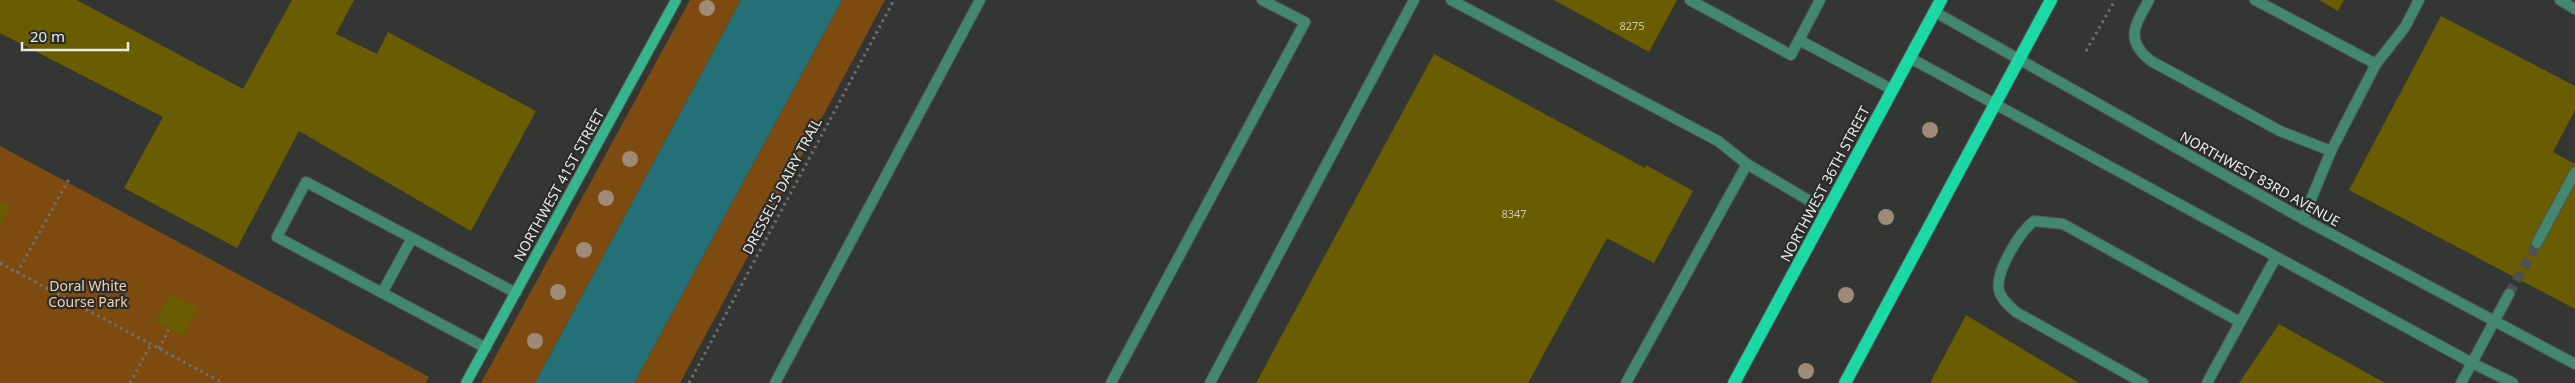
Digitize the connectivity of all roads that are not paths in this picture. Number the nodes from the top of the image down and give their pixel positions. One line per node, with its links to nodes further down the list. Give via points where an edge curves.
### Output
1 (676, 0): 31 (street, NORTHWEST 41ST STREET)
2 (980, 0): 39 (street)
3 (1262, 0): 40 (street, via 1305,22)
4 (1414, 0): 41 (street)
5 (1451, 0): 23 (street, via 1718,141)
6 (1690, 0): 16 (street, via 1792,55)
7 (1820, 0): 16 (street)
8 (1941, 0): 15 (main road, NORTHWEST 36TH STREET)
9 (2051, 0): 18 (main road)
10 (2149, 0): 22 (street, via 2133,35 2141,53 2280,131)
11 (2255, 0): 19 (street)
12 (2419, 0): 19 (street, via 2401,34)
13 (2560, 0): 14 (street)
14 (2575, 8)
15 (1934, 12): 17 (main road, NORTHWEST 36TH STREET); 18 (street, NORTHWEST 83RD AVENUE)
16 (1799, 40): 20 (street)
17 (1910, 58): 20 (main road, NORTHWEST 36TH STREET); 21 (street)
18 (2018, 61): 21 (main road); 26 (street, NORTHWEST 83RD AVENUE)
19 (2376, 64): 22 (street)
20 (1892, 90): 25 (main road, NORTHWEST 36TH STREET)
21 (1995, 105): 29 (street); 44 (main road)
22 (2331, 151): 26 (street)
23 (1747, 164): 25 (street); 42 (street)
24 (2575, 172): 28 (street)
25 (1828, 211): 43 (main road, NORTHWEST 36TH STREET)
26 (2303, 219): 33 (street, NORTHWEST 83RD AVENUE)
27 (412, 238): 30 (street); 30 (street, via 306,182 277,237); 31 (street)
28 (2537, 243)
29 (2276, 257): 34 (street); 36 (street)
30 (382, 293): 35 (street)
31 (516, 293): 35 (street, NORTHWEST 41ST STREET)
32 (2510, 294): 33 (street)
33 (2495, 321): 36 (street); 37 (street, NORTHWEST 83RD AVENUE)
34 (2240, 322): 45 (street, via 2063,224 2034,221 2020,236 2003,267 1999,289 2002,298 2016,312); 46 (street)
35 (486, 348): 38 (street, NORTHWEST 41ST STREET)
36 (2472, 363): 47 (street); 48 (street)
37 (2575, 364)
38 (466, 383)
39 (775, 383)
40 (1111, 383)
41 (1210, 383)
42 (1626, 383)
43 (1734, 383)
44 (1845, 383)
45 (2142, 383)
46 (2207, 383)
47 (2461, 383)
48 (2513, 383)

